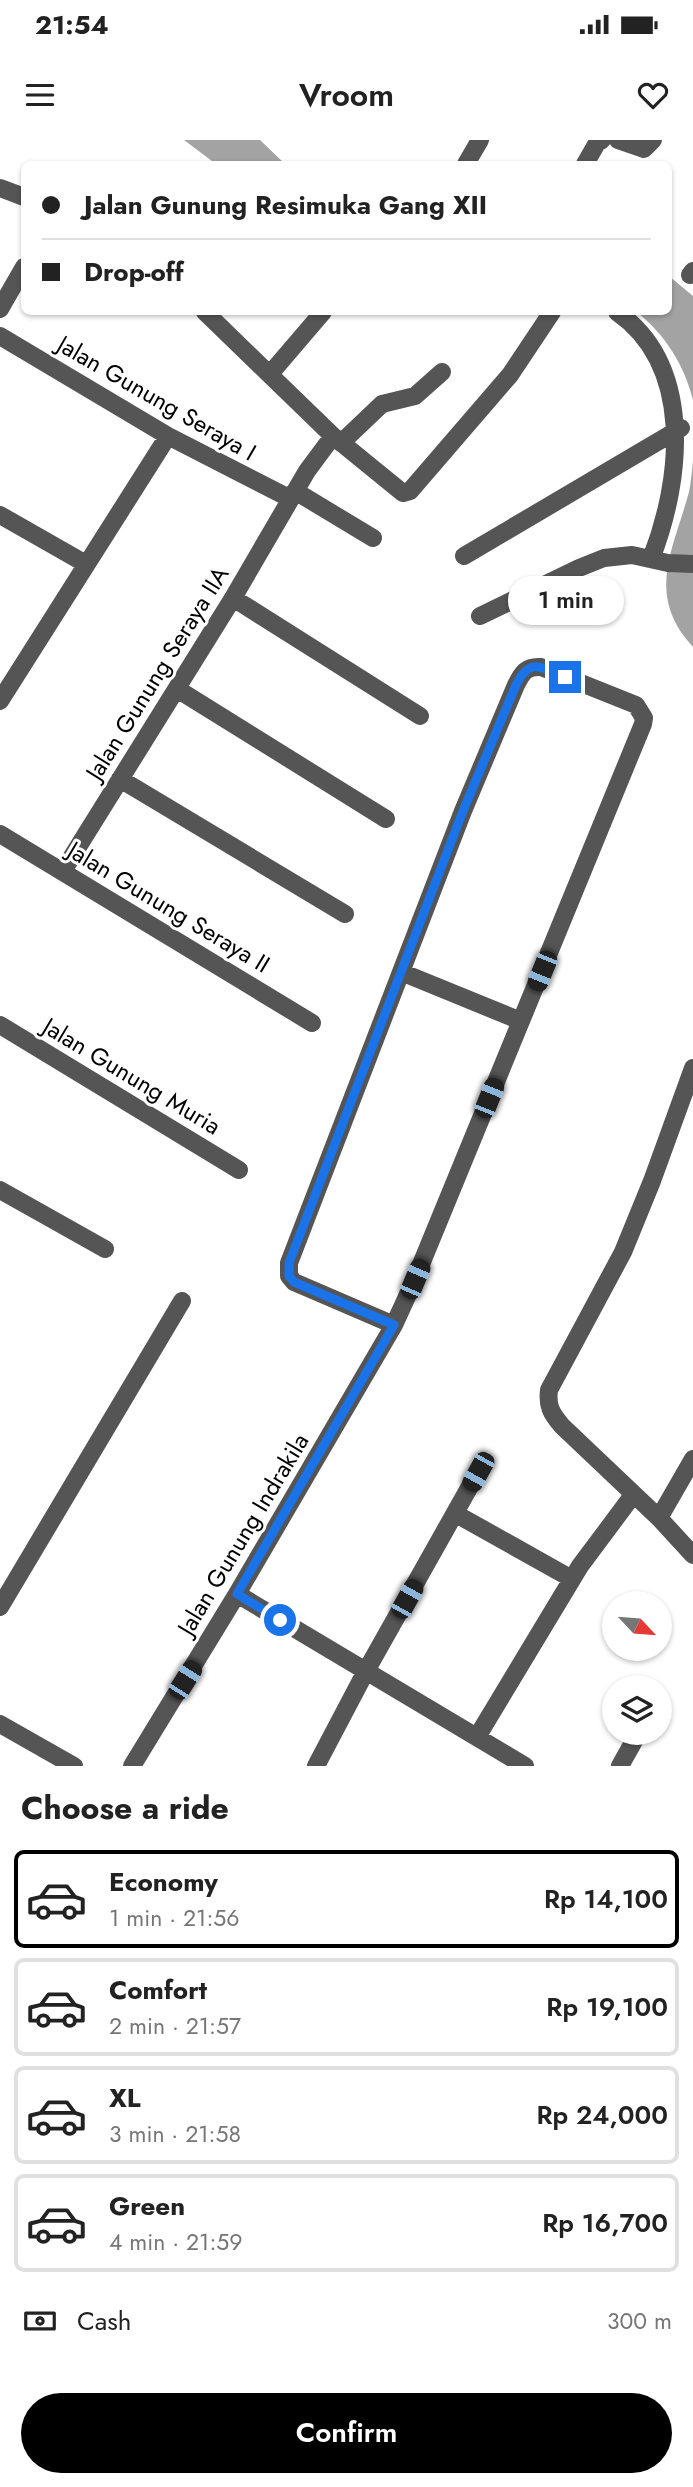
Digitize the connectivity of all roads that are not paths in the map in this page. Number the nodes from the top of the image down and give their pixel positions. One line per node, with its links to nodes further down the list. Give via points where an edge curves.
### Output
1 (480, 140): 5 (street)
2 (602, 140): 6 (street)
3 (618, 140): 4 (street, via 644,149)
4 (653, 140)
5 (468, 161)
6 (587, 161)
7 (0, 188): 8 (street)
8 (21, 196)
9 (21, 272): 10 (street)
10 (0, 309)
11 (208, 315): 17 (street)
12 (320, 315): 17 (street)
13 (550, 315): 20 (street, via 510,375 410,491 398,491)
14 (622, 315): 18 (street, via 656,344 677,387)
15 (0, 335): 19 (street, Jalan Gunung Seraya I)
16 (442, 372): 20 (street, Jalan Gunung Seraya IIA, via 415,397 382,404)
17 (270, 374): 20 (street)
18 (681, 428): 24 (street); 25 (street, via 678,471 662,531)
19 (168, 436): 21 (street, Jalan Gunung Seraya I); 26 (street)
20 (337, 440): 21 (street, Jalan Gunung Seraya IIA)
21 (293, 495): 23 (street, Jalan Gunung Seraya I); 28 (street, Jalan Gunung Seraya IIA)
22 (0, 515): 26 (street)
23 (373, 538)
24 (464, 556)
25 (660, 561): 27 (street); 29 (street, via 632,555 604,558)
26 (86, 564): 31 (street)
27 (693, 564)
28 (233, 598): 30 (street, Jalan Gunung Seraya IIA); 32 (street)
29 (480, 616)
30 (177, 689): 33 (street, Jalan Gunung Seraya IIA); 34 (street)
31 (0, 701)
32 (420, 716)
33 (121, 779): 36 (street, Jalan Gunung Seraya IIA); 37 (street)
34 (386, 819)
35 (0, 834): 36 (street, Jalan Gunung Seraya II)
36 (63, 871): 40 (street, Jalan Gunung Seraya II)
37 (345, 914)
38 (401, 972): 39 (street); 39 (street, Jalan Gunung Indrakila, via 522,672 531,666 553,672 636,705 645,718); 47 (street, via 289,1263 294,1282)
39 (521, 1021): 47 (street, Jalan Gunung Indrakila)
40 (312, 1023)
41 (0, 1025): 43 (street, Jalan Gunung Muria)
42 (693, 1068): 50 (street, via 622,1252 549,1390 547,1404 562,1426)
43 (239, 1170)
44 (0, 1190): 45 (street)
45 (105, 1249)
46 (182, 1301): 56 (street)
47 (394, 1325): 55 (street, Jalan Gunung Indrakila)
48 (693, 1459): 52 (street)
49 (478, 1472): 51 (street)
50 (633, 1495): 52 (street); 54 (street)
51 (456, 1514): 54 (street); 57 (street)
52 (659, 1518): 53 (street)
53 (693, 1555)
54 (572, 1579): 59 (street)
55 (237, 1594): 57 (street); 62 (street, Jalan Gunung Indrakila)
56 (0, 1606)
57 (366, 1671): 59 (street); 63 (street)
58 (0, 1724): 61 (street)
59 (477, 1737): 64 (street)
60 (632, 1745): 65 (street)
61 (74, 1766)
62 (132, 1766)
63 (316, 1766)
64 (525, 1766)
65 (620, 1766)

